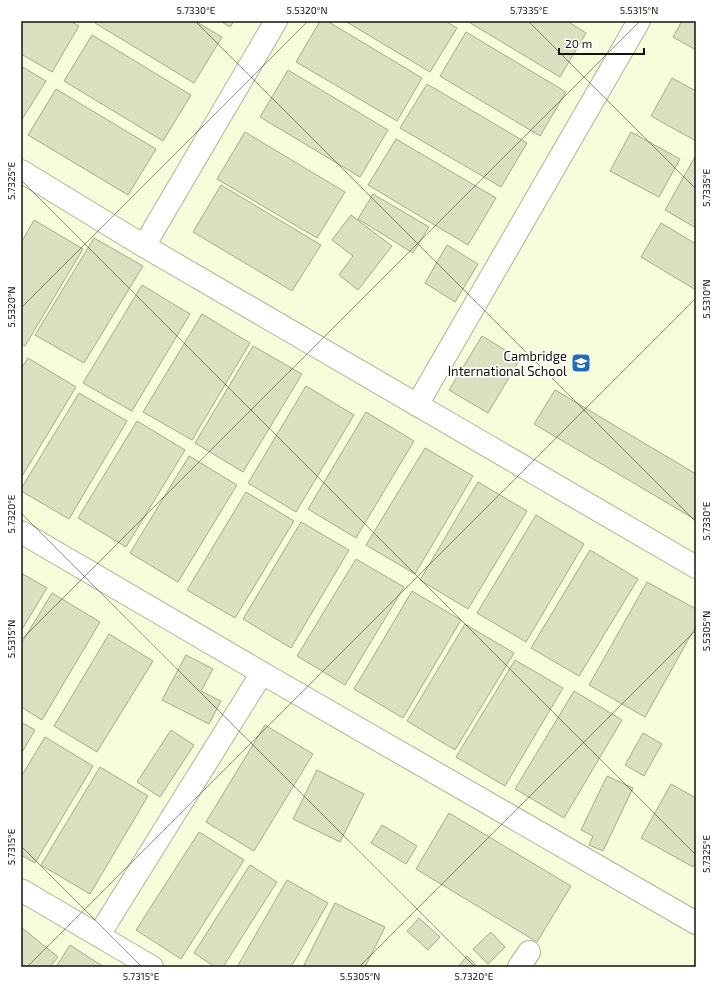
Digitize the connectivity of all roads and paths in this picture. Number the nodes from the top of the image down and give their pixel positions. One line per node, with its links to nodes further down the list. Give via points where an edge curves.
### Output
1 (276, 21): 4 (street)
2 (638, 21): 5 (street)
3 (23, 177): 4 (street)
4 (144, 246): 5 (street)
5 (417, 405): 7 (street)
6 (21, 532): 8 (street)
7 (696, 567)
8 (262, 674): 10 (street); 11 (street)
9 (21, 890): 11 (street)
10 (696, 923)
11 (99, 935): 12 (street)
12 (152, 967)

